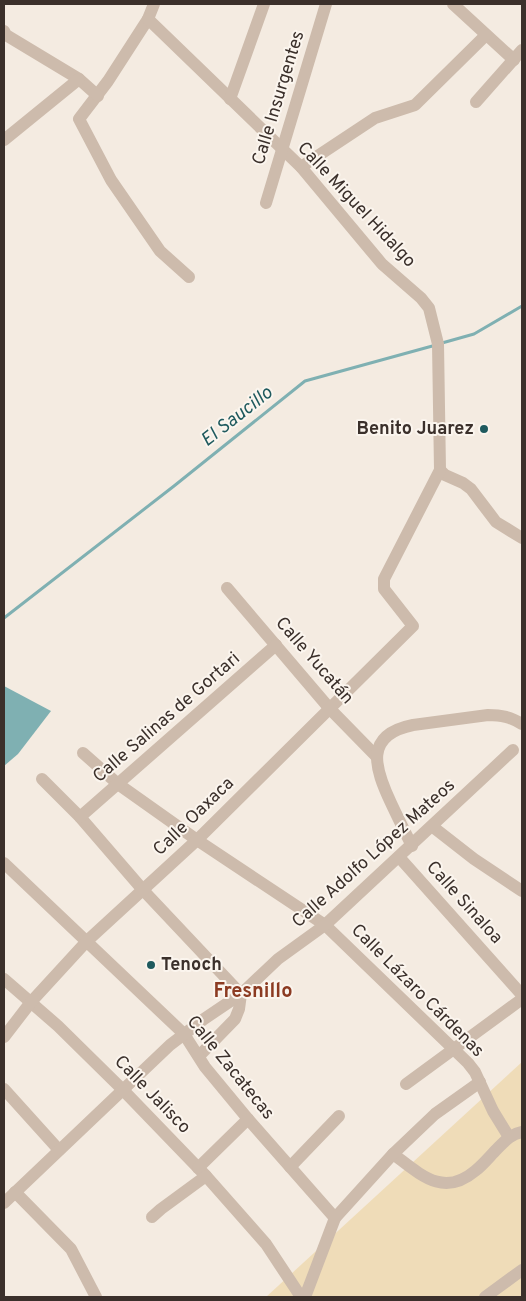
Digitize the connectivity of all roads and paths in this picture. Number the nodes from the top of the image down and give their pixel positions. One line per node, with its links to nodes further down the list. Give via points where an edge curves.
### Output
1 (154, 4): 5 (street)
2 (264, 4): 11 (street)
3 (326, 4): 14 (street, Calle Insurgentes)
4 (453, 4): 7 (street)
5 (148, 20): 10 (street); 11 (street, Calle Miguel Hidalgo)
6 (4, 31): 9 (street)
7 (486, 34): 8 (street); 15 (street, via 415,105 375,118)
8 (518, 55): 12 (street)
9 (79, 79): 10 (street); 13 (street)
10 (98, 96): 17 (street, via 79,119 111,180 160,251)
11 (230, 99): 14 (street, Calle Miguel Hidalgo)
12 (476, 102)
13 (4, 140)
14 (282, 150): 15 (street, Calle Miguel Hidalgo); 16 (street, Calle Insurgentes)
15 (301, 166): 18 (street, Calle Miguel Hidalgo, via 382,264 429,308 438,344)
16 (266, 203)
17 (189, 277)
18 (440, 470): 19 (street, via 471,489 496,522); 22 (street, Calle Oaxaca, via 384,579 384,588 413,626)
19 (522, 538)
20 (227, 588): 21 (street, Calle Yucatán)
21 (276, 645): 22 (street, Calle Yucatán); 28 (street, Calle Salinas de Gortari)
22 (330, 709): 26 (street, Calle Yucatán); 31 (street, Calle Oaxaca)
23 (522, 724): 26 (street, via 510,717 488,715 401,727 387,737)
24 (513, 750): 30 (street, Calle Adolfo López Mateos)
25 (83, 753): 28 (street, Calle Lázaro Cárdenas)
26 (376, 756): 32 (street, via 382,783)
27 (42, 779): 29 (street)
28 (118, 784): 29 (street, Calle Salinas de Gortari); 31 (street, Calle Lázaro Cárdenas)
29 (80, 817): 35 (street)
30 (433, 827): 32 (street, Calle Adolfo López Mateos); 36 (street)
31 (197, 840): 35 (street, Calle Oaxaca); 37 (street, Calle Lázaro Cárdenas)
32 (412, 846): 33 (street, Calle Adolfo López Mateos)
33 (398, 857): 37 (street, Calle Adolfo López Mateos); 41 (street, Calle Sinaloa)
34 (4, 863): 38 (street, Calle Zacatecas)
35 (143, 890): 38 (street, Calle Oaxaca); 40 (street)
36 (522, 891)
37 (325, 925): 40 (street, Calle Adolfo López Mateos, via 278,959); 45 (street, Calle Lázaro Cárdenas)
38 (87, 942): 42 (street, Calle Oaxaca); 43 (street, Calle Zacatecas)
39 (4, 979): 42 (street, Calle Jalisco)
40 (241, 994): 43 (street, Calle Adolfo López Mateos); 46 (street, via 235,1019)
41 (522, 997): 45 (street)
42 (32, 1002): 44 (street, Calle Oaxaca); 50 (street, Calle Jalisco)
43 (184, 1034): 46 (street, Calle Zacatecas); 50 (street, Calle Adolfo López Mateos)
44 (4, 1038)
45 (454, 1049): 47 (street, Calle Lázaro Cárdenas); 48 (street)
46 (199, 1056): 52 (street, Calle Zacatecas)
47 (480, 1082): 54 (street, Calle Lázaro Cárdenas, via 492,1111); 56 (street, via 436,1114)
48 (406, 1084)
49 (4, 1089): 55 (street)
50 (124, 1090): 55 (street, Calle Adolfo López Mateos); 58 (street, Calle Jalisco)
51 (339, 1116): 57 (street)
52 (248, 1120): 57 (street, Calle Zacatecas); 58 (street)
53 (522, 1132): 54 (street)
54 (509, 1137): 56 (street, via 475,1172 458,1182 445,1184 420,1174)
55 (59, 1150): 59 (street, Calle Adolfo López Mateos)
56 (393, 1154): 62 (street)
57 (290, 1167): 62 (street, Calle Zacatecas)
58 (202, 1172): 61 (street); 65 (street, Calle Jalisco, via 266,1244)
59 (16, 1192): 60 (street, Calle Adolfo López Mateos); 64 (street, via 71,1249)
60 (4, 1203)
61 (152, 1217)
62 (335, 1218): 66 (street)
63 (522, 1270): 67 (street)
64 (96, 1297)
65 (300, 1297)
66 (305, 1297)
67 (485, 1297)

